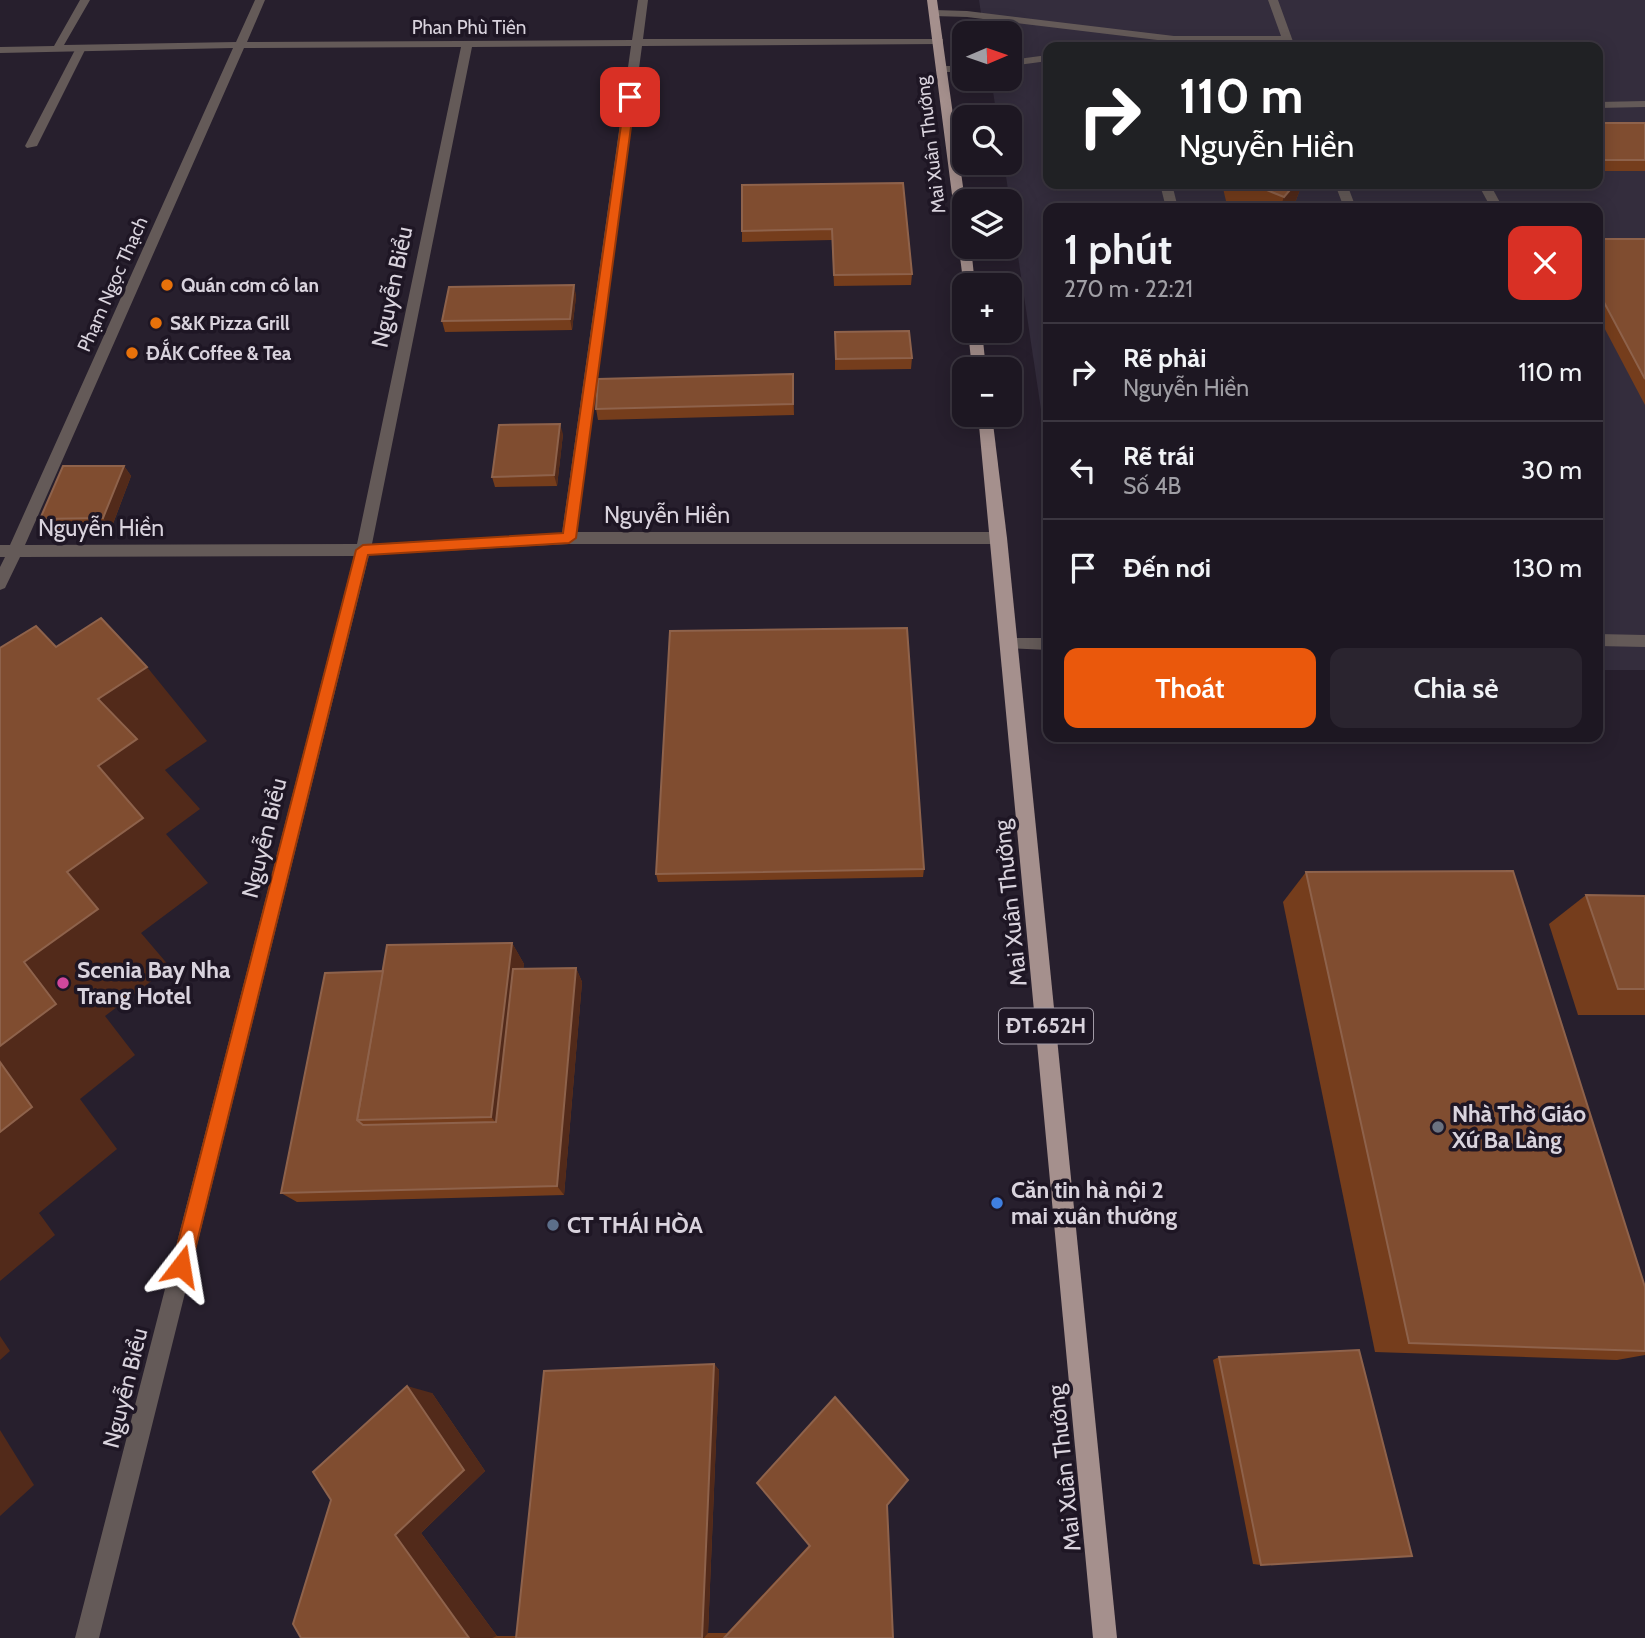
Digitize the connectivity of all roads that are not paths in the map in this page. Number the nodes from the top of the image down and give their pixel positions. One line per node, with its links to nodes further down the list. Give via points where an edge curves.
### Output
1 (85, 0): 16 (street)
2 (260, 0): 13 (street, Phạm Ngọc Thạch)
3 (643, 0): 12 (street)
4 (932, 0): 6 (main road, Mai Xuân Thưởng)
5 (1273, 0): 11 (street)
6 (934, 13): 7 (street); 8 (main road, Mai Xuân Thưởng)
7 (1174, 39): 9 (street); 10 (street)
8 (939, 41): 12 (street, Phan Phù Tiên); 20 (main road, Mai Xuân Thưởng)
9 (1156, 42)
10 (1260, 42)
11 (1289, 42)
12 (638, 43): 14 (street, Phan Phù Tiên); 27 (street)
13 (239, 45): 14 (street, Phan Phù Tiên); 15 (street, Phan Phù Tiên); 30 (street, Phạm Ngọc Thạch)
14 (467, 46): 29 (street, Nguyễn Biểu)
15 (81, 48): 16 (street, Phan Phù Tiên); 24 (street)
16 (57, 49): 17 (street, Phan Phù Tiên)
17 (0, 50)
18 (1043, 59): 19 (street)
19 (1022, 62)
20 (944, 69): 21 (street); 25 (main road, Mai Xuân Thưởng)
21 (952, 69)
22 (1645, 104): 23 (street)
23 (1603, 105)
24 (31, 146)
25 (958, 189)
26 (986, 427): 28 (main road, Mai Xuân Thưởng / ĐT.652H)
27 (569, 538): 28 (street, Nguyễn Hiền); 29 (street, Nguyễn Hiền)
28 (999, 538): 35 (main road, Mai Xuân Thưởng / ĐT.652H)
29 (363, 550): 30 (street, Nguyễn Hiền); 36 (street, Nguyễn Biểu)
30 (7, 551): 31 (street, Phạm Ngọc Thạch)
31 (0, 584)
32 (1603, 640): 33 (street)
33 (1645, 641)
34 (1043, 644): 35 (street)
35 (1009, 645): 37 (main road, Mai Xuân Thưởng / ĐT.652H)
36 (88, 1638)
37 (1105, 1638)

